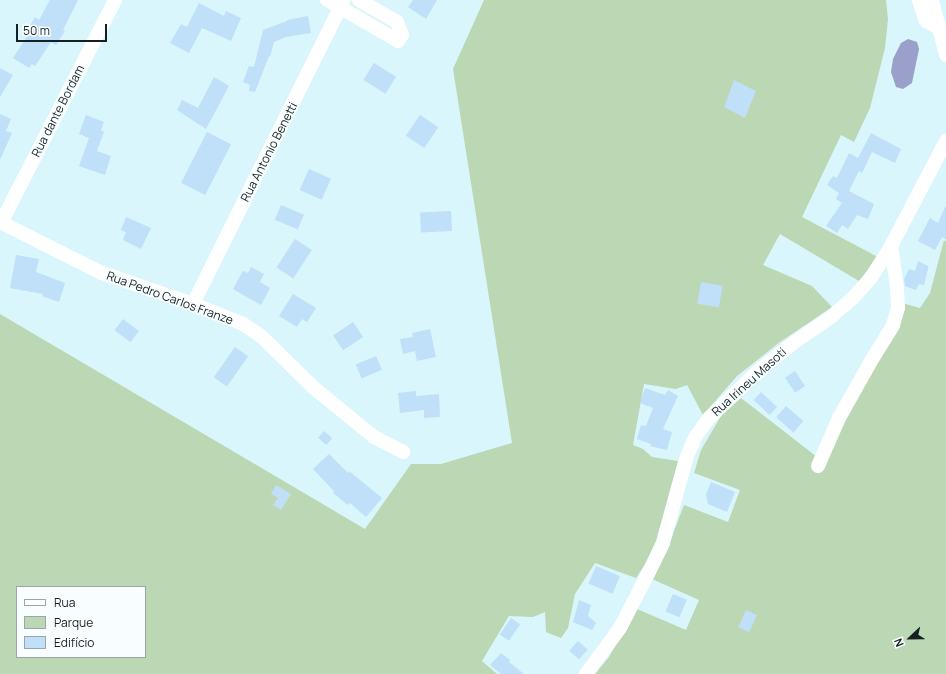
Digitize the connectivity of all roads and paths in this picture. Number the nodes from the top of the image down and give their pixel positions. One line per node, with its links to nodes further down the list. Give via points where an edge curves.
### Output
1 (115, 0): 10 (street, Rua dante Bordam)
2 (327, 0): 6 (street)
3 (358, 0): 6 (street, via 397,22 402,35 398,41)
4 (919, 0): 7 (street, via 926,20)
5 (932, 0): 7 (street)
6 (343, 4): 12 (street, Rua Antonio Benetti)
7 (939, 28): 8 (street)
8 (946, 55)
9 (946, 141): 11 (street, Rua Irineu Masoti)
10 (1, 222): 12 (street, Rua Pedro Carlos Franze, via 102,273)
11 (891, 246): 14 (street, via 898,308 893,326 839,418); 15 (street, Rua Irineu Masoti, via 870,279 852,299 758,371 708,418 687,456 663,543 620,628)
12 (193, 304): 13 (street, Rua Pedro Carlos Franze, via 243,324 261,336 314,388 374,437)
13 (403, 452)
14 (818, 466)
15 (586, 674)

